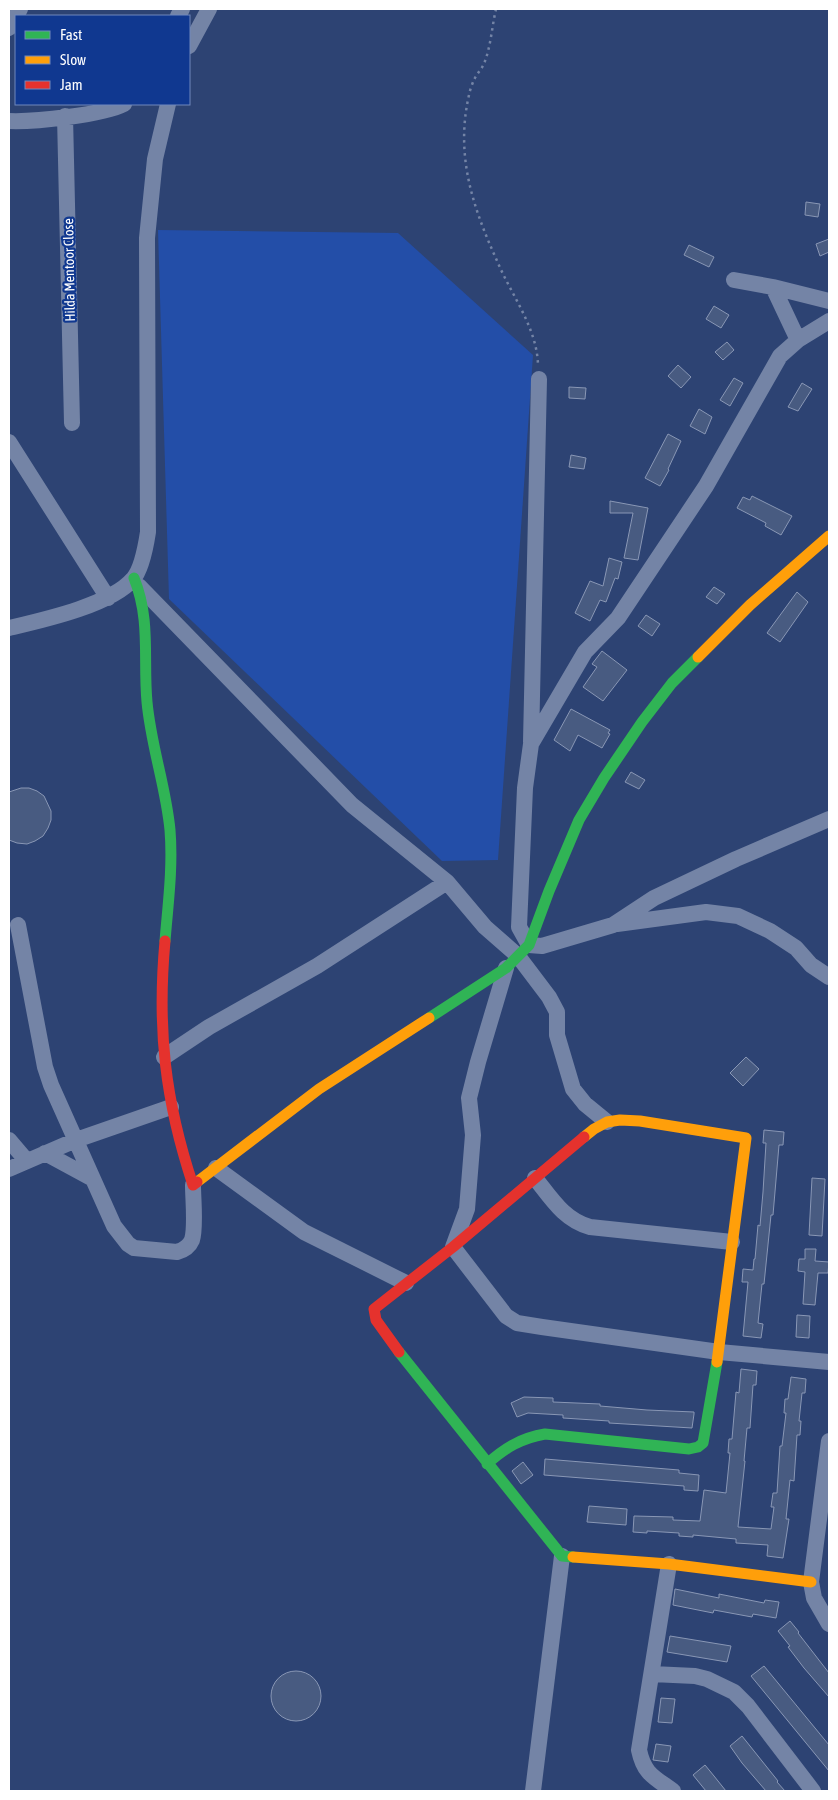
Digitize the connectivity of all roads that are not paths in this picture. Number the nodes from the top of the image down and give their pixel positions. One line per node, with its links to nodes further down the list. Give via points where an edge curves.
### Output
1 (209, 9): 2 (street)
2 (190, 44)
3 (121, 105): 5 (street)
4 (168, 105): 16 (street, via 155,159 147,238 148,532)
5 (65, 116): 6 (street); 13 (street, Hilda Mentoor Close)
6 (9, 121)
7 (734, 280): 8 (street)
8 (773, 287): 9 (street); 11 (street)
9 (829, 301)
10 (829, 321): 11 (street)
11 (798, 340): 19 (street, via 780,356 706,486 618,618 585,652)
12 (538, 379): 19 (street)
13 (72, 423)
14 (9, 442): 17 (street)
15 (829, 536): 24 (street, via 750,605 672,683 642,722 579,820)
16 (137, 582): 17 (street); 21 (street, via 352,805); 27 (street, via 145,629 145,682 150,728 169,816 171,849 162,990)
17 (108, 598): 18 (street)
18 (9, 628)
19 (531, 744): 24 (street, via 525,788 519,927)
20 (829, 818): 22 (street, via 654,898)
21 (447, 882): 24 (street, via 485,927); 27 (street, via 317,966 209,1027)
22 (613, 924): 24 (street); 26 (street, via 706,912 738,916 796,948 811,965)
23 (18, 925): 31 (street, via 45,1067)
24 (524, 951): 25 (street); 29 (street, via 557,1012 557,1035 573,1089)
25 (506, 968): 35 (street, via 320,1089); 40 (street, via 469,1098 473,1135 467,1209)
26 (829, 977)
27 (164, 1057): 28 (street)
28 (171, 1107): 31 (street); 38 (street)
29 (607, 1122): 36 (street); 39 (street, via 640,1121 746,1138)
30 (9, 1140): 33 (street)
31 (76, 1140): 32 (street); 37 (street)
32 (45, 1153): 33 (street); 37 (street)
33 (26, 1160): 34 (street)
34 (9, 1168)
35 (216, 1168): 38 (street); 41 (street, via 304,1232)
36 (535, 1178): 39 (street, via 564,1213 578,1224); 40 (street)
37 (93, 1180): 38 (street, via 114,1226 128,1244 134,1248 162,1252 184,1250 192,1240)
38 (193, 1185)
39 (732, 1242): 42 (street)
40 (453, 1247): 41 (street); 42 (street, via 506,1316 517,1323)
41 (406, 1283): 45 (street, via 374,1309 376,1320)
42 (719, 1352): 43 (street); 45 (street, via 706,1433 698,1447 545,1434 519,1440)
43 (829, 1362)
44 (829, 1441): 46 (street)
45 (487, 1464): 47 (street)
46 (827, 1476): 49 (street)
47 (562, 1556): 48 (street); 52 (street)
48 (669, 1564): 49 (street); 51 (street)
49 (811, 1582): 50 (street, via 814,1598)
50 (829, 1624)
51 (652, 1674): 53 (street, via 639,1750 642,1764); 54 (street, via 695,1676 734,1692)
52 (533, 1791)
53 (673, 1791)
54 (814, 1791)

